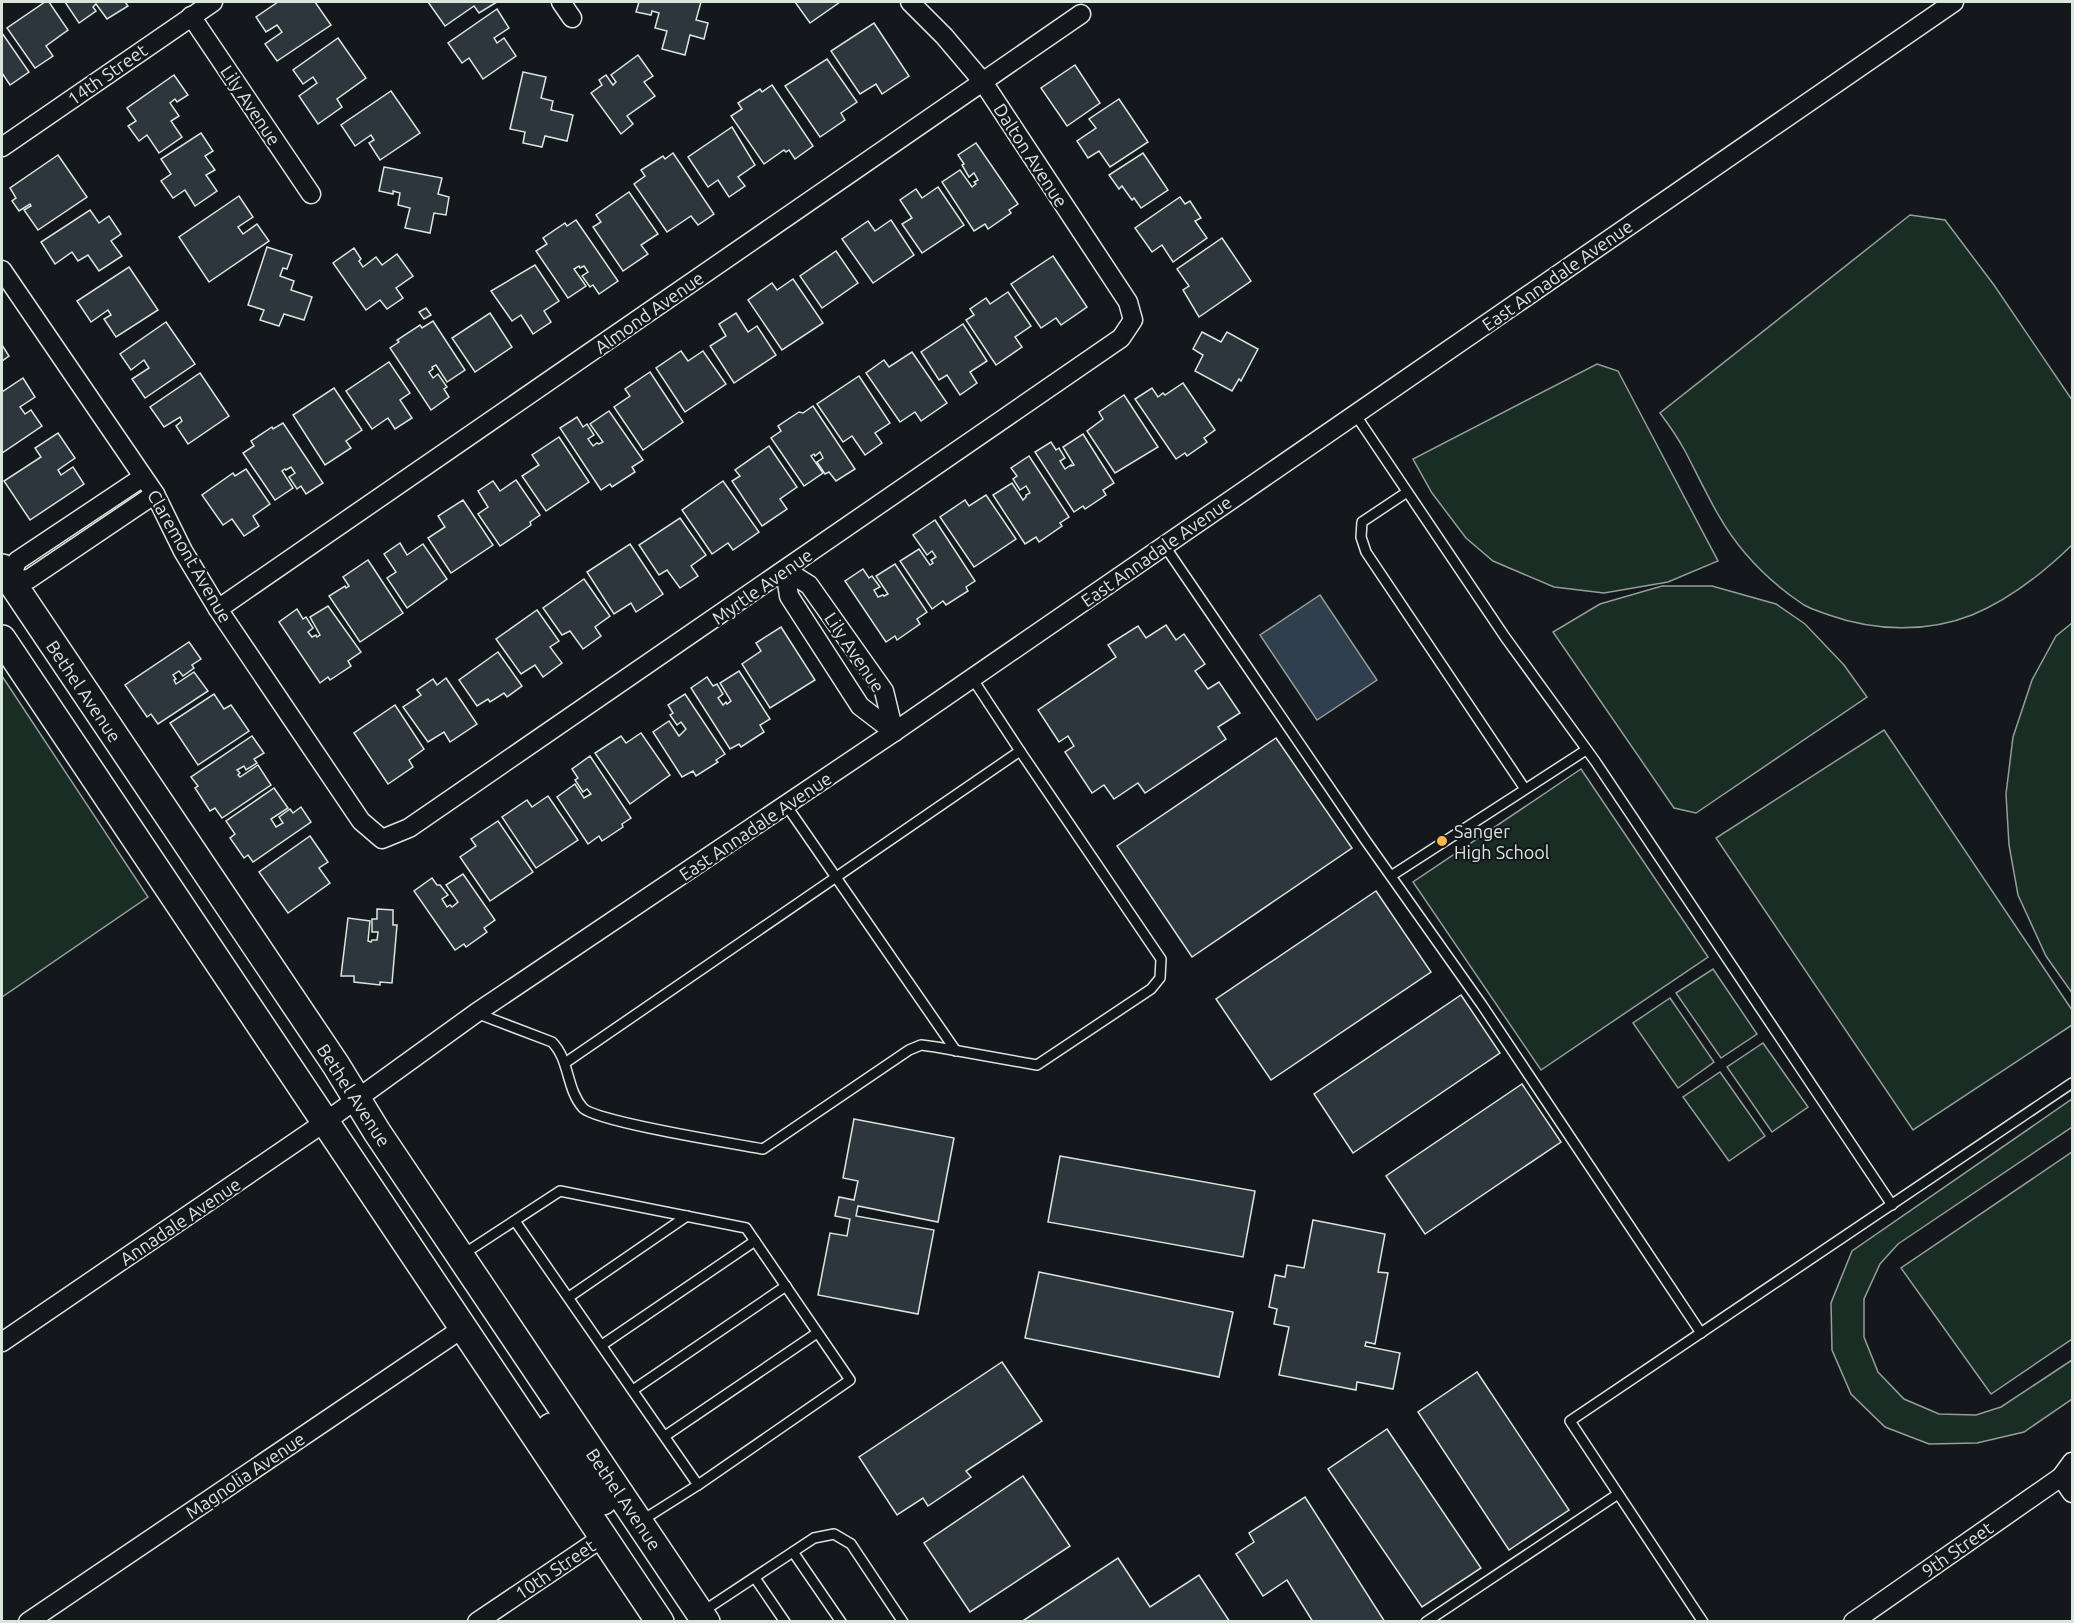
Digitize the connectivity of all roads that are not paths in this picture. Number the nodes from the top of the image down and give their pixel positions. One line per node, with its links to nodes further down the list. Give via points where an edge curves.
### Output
1 (213, 2): 6 (street, 14th Street)
2 (561, 2): 7 (street)
3 (910, 2): 8 (street, Dalton Avenue)
4 (1954, 2): 13 (street, East Annadale Avenue)
5 (1080, 14): 8 (street, Almond Avenue)
6 (191, 16): 9 (street, 14th Street); 10 (street, Lily Avenue)
7 (572, 18)
8 (982, 82): 12 (street, Dalton Avenue, via 1128,302); 20 (street, Almond Avenue)
9 (2, 147)
10 (311, 194)
11 (2, 270): 14 (street, Claremont Avenue)
12 (1133, 320): 18 (street, Myrtle Avenue, via 1120,338)
13 (1355, 414): 15 (lane); 17 (street, East Annadale Avenue)
14 (143, 477): 16 (street, Claremont Avenue); 19 (street, via 17,561)
15 (1407, 492): 24 (lane); 26 (lane, via 1362,522 1360,537 1366,552)
16 (155, 494): 19 (street, via 29,579); 20 (street, Claremont Avenue)
17 (1164, 545): 22 (street, East Annadale Avenue); 29 (lane)
18 (785, 570): 23 (street, Lily Avenue, via 789,596 860,706); 23 (street, Lily Avenue, via 809,585 884,691); 28 (street, Myrtle Avenue, via 409,828)
19 (4, 578): 35 (main road, Bethel Avenue)
20 (218, 609): 28 (street, Claremont Avenue, via 361,821)
21 (2, 639): 36 (main road)
22 (972, 678): 23 (street, East Annadale Avenue); 25 (lane)
23 (894, 732): 27 (street, East Annadale Avenue)
24 (1586, 750): 26 (lane); 37 (lane)
25 (1020, 751): 30 (lane); 32 (lane, via 1161,959 1160,978 1151,989 1037,1065)
26 (1525, 789): 29 (lane)
27 (786, 805): 30 (lane); 31 (street, East Annadale Avenue)
28 (382, 839)
29 (1391, 876): 45 (lane)
30 (836, 878): 32 (lane); 33 (lane)
31 (476, 1014): 33 (lane, via 552,1042); 35 (street, East Annadale Avenue)
32 (956, 1051): 33 (lane, via 921,1046 909,1050 763,1149 609,1119 584,1109)
33 (565, 1063)
34 (2073, 1083): 37 (lane)
35 (357, 1098): 36 (street, Annadale Avenue); 41 (main road, Bethel Avenue)
36 (325, 1122): 46 (main road); 47 (street, Annadale Avenue)
37 (1892, 1204): 45 (lane)
38 (687, 1216): 39 (lane, via 560,1191); 40 (lane, via 746,1228); 43 (lane)
39 (515, 1221): 41 (lane); 43 (lane)
40 (755, 1241): 42 (lane); 48 (lane)
41 (460, 1257): 56 (main road, Bethel Avenue)
42 (786, 1286): 44 (lane); 49 (lane)
43 (569, 1297): 48 (lane)
44 (817, 1333): 50 (lane); 53 (lane, via 850,1380)
45 (1701, 1333): 55 (lane, via 1570,1421)
46 (467, 1334): 56 (main road, via 519,1385 613,1512); 57 (main road); 61 (street, Magnolia Avenue)
47 (2, 1342)
48 (602, 1345): 49 (lane)
49 (633, 1390): 50 (lane)
50 (665, 1436): 53 (lane)
51 (2073, 1462): 52 (street, 9th Street)
52 (2067, 1476): 54 (street); 69 (street, 9th Street)
53 (698, 1485): 56 (lane)
54 (2073, 1493)
55 (1618, 1494): 67 (lane); 68 (lane)
56 (639, 1522): 60 (main road, Bethel Avenue)
57 (603, 1537): 60 (main road, via 617,1536 631,1545); 62 (street, 10th Street); 63 (main road)
58 (794, 1552): 59 (lane); 65 (lane); 66 (lane, via 814,1538 834,1534 851,1544)
59 (755, 1578): 60 (lane); 64 (lane)
60 (697, 1619)
61 (28, 1622)
62 (477, 1622)
63 (660, 1622)
64 (785, 1622)
65 (841, 1622)
66 (903, 1622)
67 (1426, 1622)
68 (1703, 1622)
69 (1853, 1622)

